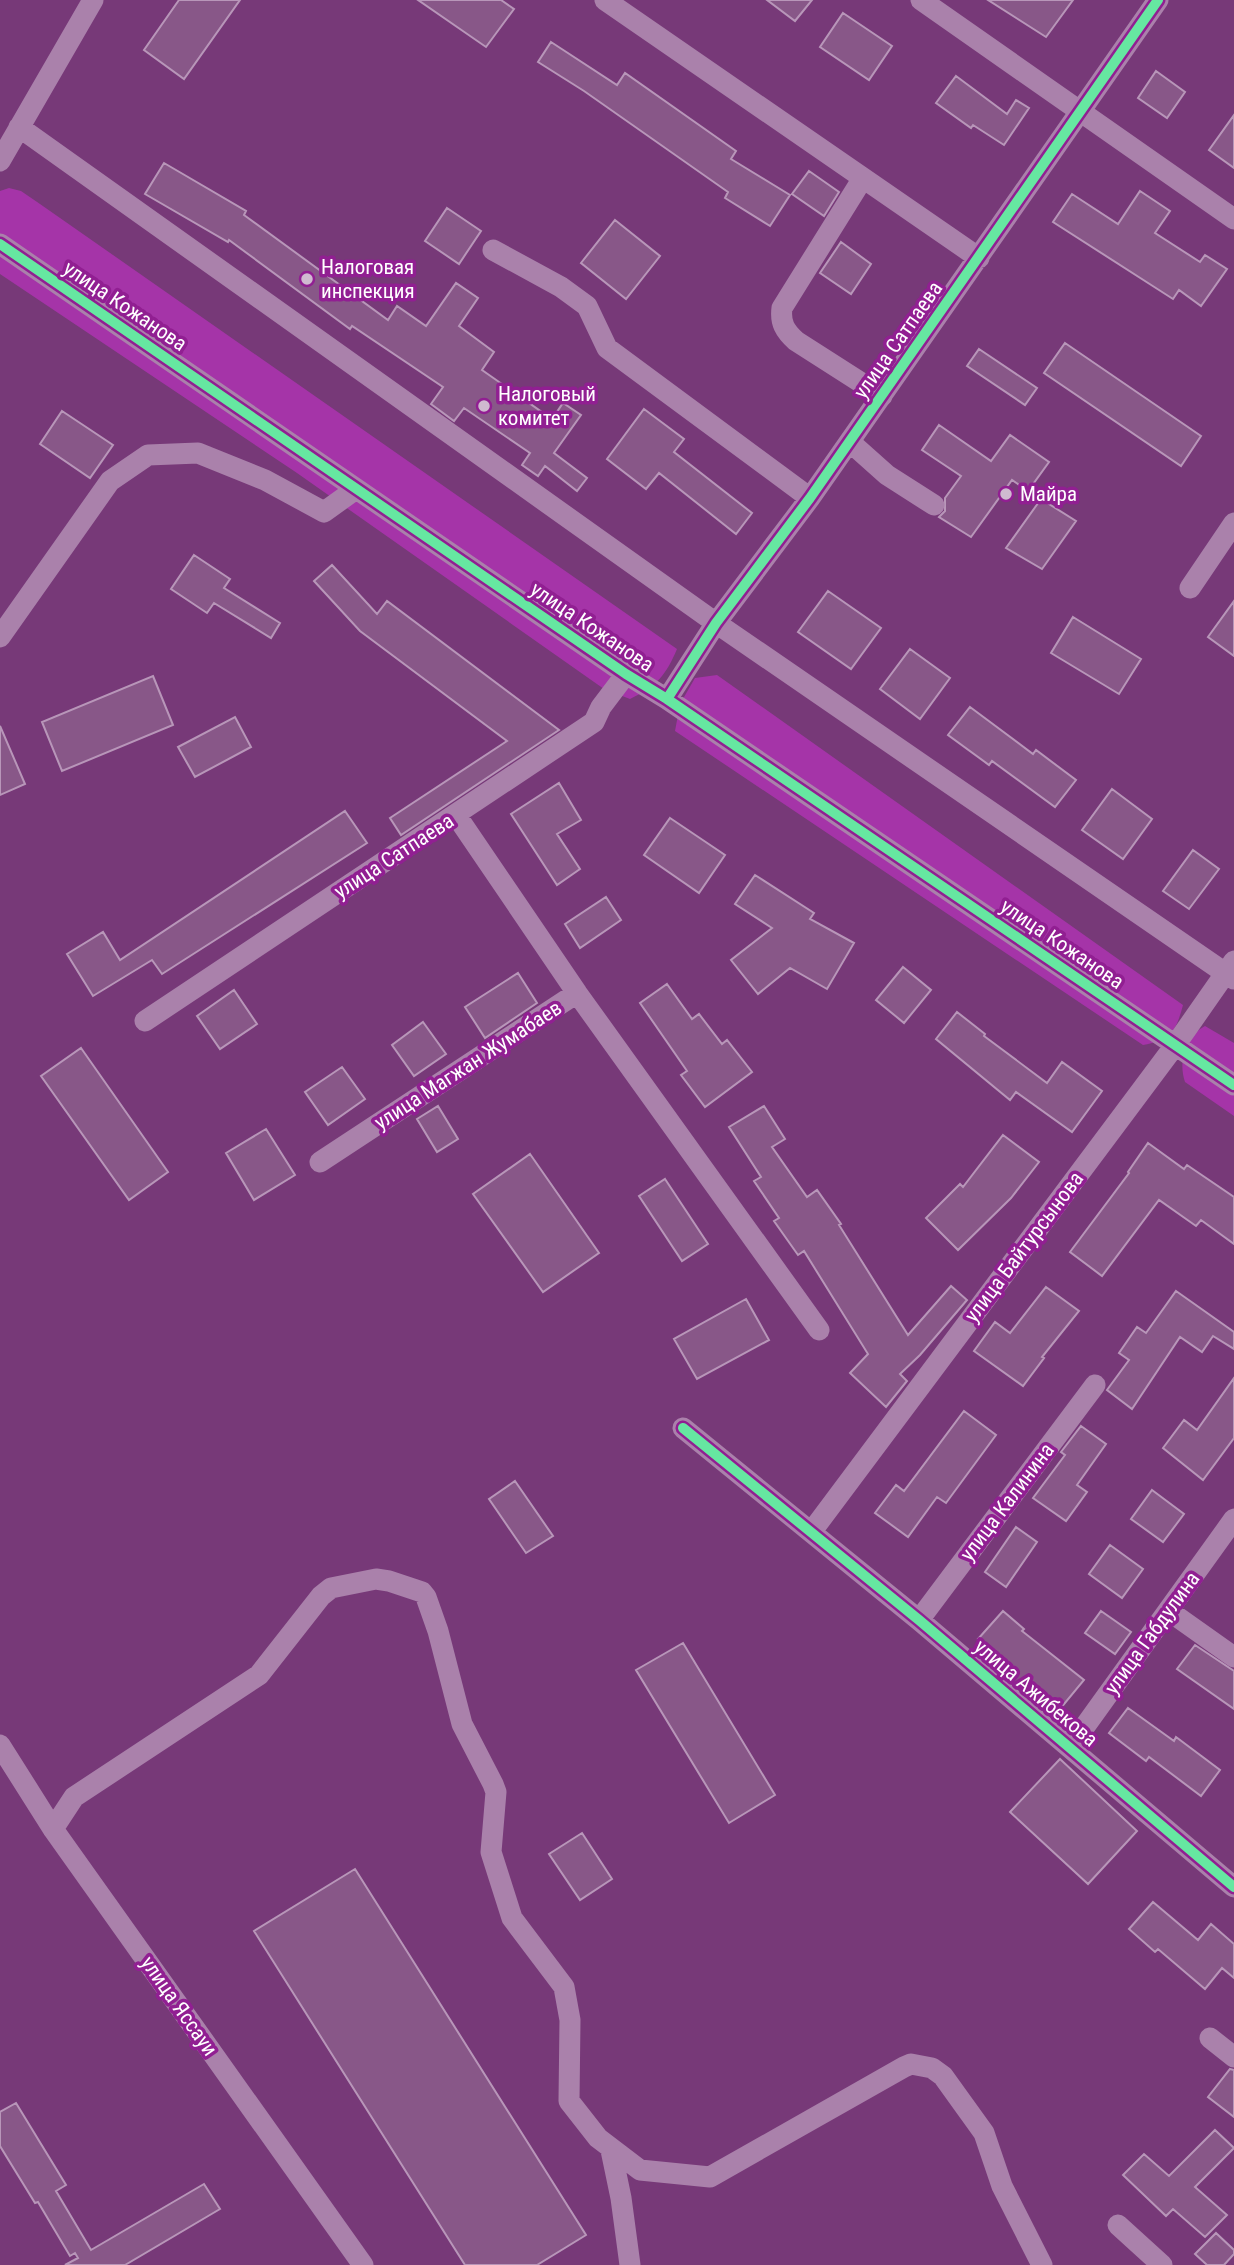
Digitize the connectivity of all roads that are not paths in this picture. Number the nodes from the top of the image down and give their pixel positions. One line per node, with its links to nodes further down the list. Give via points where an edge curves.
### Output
1 (93, 0): 6 (street)
2 (605, 0): 8 (street)
3 (921, 0): 5 (street)
4 (1158, 0): 5 (street, улица Сатпаева)
5 (1079, 112): 9 (street); 12 (street, улица Сатпаева)
6 (19, 127): 7 (street); 20 (street)
7 (0, 161)
8 (863, 178): 12 (street); 13 (street, via 782,308 781,317 784,330 796,341)
9 (1234, 219)
10 (0, 244): 15 (street, улица Кожанова)
11 (493, 250): 16 (street, via 587,306 607,348)
12 (979, 258): 13 (street, улица Сатпаева)
13 (882, 396): 14 (street, улица Сатпаева)
14 (850, 442): 16 (street, улица Сатпаева); 17 (street, via 887,475)
15 (356, 489): 21 (street, via 324,512 265,480 198,453 148,455 110,481); 22 (street, улица Кожанова)
16 (810, 498): 20 (street, улица Сатпаева)
17 (934, 505)
18 (1234, 523): 19 (street)
19 (1190, 588)
20 (716, 623): 23 (street, улица Сатпаева); 25 (street)
21 (0, 637)
22 (626, 674): 23 (street, улица Кожанова); 24 (street, улица Сатпаева, via 594,722)
23 (667, 699): 28 (street, улица Кожанова)
24 (456, 815): 26 (street, улица Магжан Жумабаев); 27 (street, улица Сатпаева)
25 (1231, 971): 28 (street, улица Байтурсынова)
26 (577, 993): 30 (street, улица Магжан Жумабаев); 31 (street)
27 (145, 1021)
28 (1175, 1044): 29 (street, улица Кожанова); 35 (street, улица Байтурсынова)
29 (1234, 1085)
30 (320, 1162)
31 (819, 1330)
32 (1095, 1385): 37 (street, улица Калинина)
33 (683, 1429): 35 (street, улица Ажибекова)
34 (1234, 1519): 36 (street, улица Габдулина)
35 (812, 1531): 37 (street, улица Ажибекова)
36 (1169, 1611): 38 (street); 40 (street, улица Габдулина)
37 (919, 1620): 40 (street, улица Ажибекова)
38 (1234, 1657)
39 (0, 1745): 41 (street, улица Яссауи)
40 (1070, 1747): 42 (street, улица Ажибекова)
41 (53, 1829): 45 (street, via 74,1797 259,1675 331,1588 376,1579 422,1592 438,1631 462,1724 496,1792 491,1852 512,1918 564,1987 570,2020 569,2101); 47 (street, улица Яссауи)
42 (1234, 1887)
43 (1210, 2038): 44 (street)
44 (1234, 2057)
45 (611, 2150): 48 (street); 49 (street, via 640,2170 710,2176 904,2067 932,2068 943,2076 984,2133 1002,2186)
46 (1118, 2225): 50 (street)
47 (363, 2265)
48 (630, 2265)
49 (1042, 2265)
50 (1162, 2265)

